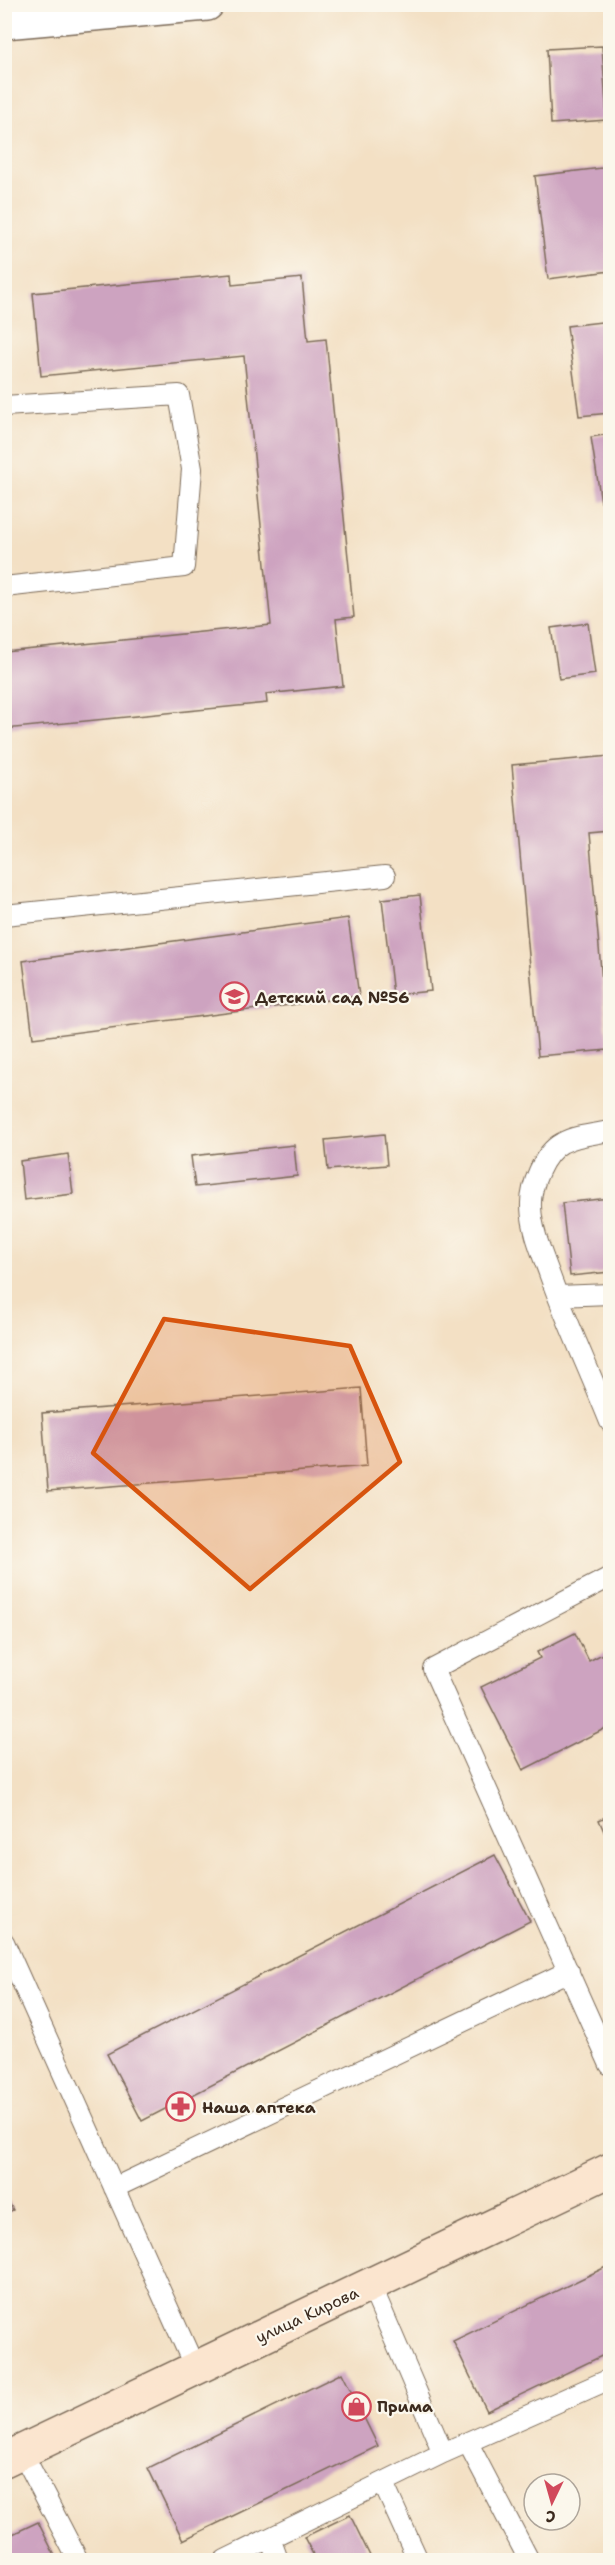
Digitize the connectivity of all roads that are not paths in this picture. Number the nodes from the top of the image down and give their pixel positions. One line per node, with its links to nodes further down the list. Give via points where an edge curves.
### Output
1 (207, 4): 2 (street)
2 (4, 22)
3 (4, 406): 4 (lane, via 179,395 192,469 184,567)
4 (4, 586)
5 (385, 876): 6 (lane)
6 (4, 915)
7 (610, 1131): 9 (lane, via 560,1143 540,1166 531,1205 534,1232)
8 (610, 1294): 9 (lane)
9 (558, 1296): 10 (lane)
10 (610, 1422)
11 (610, 1577): 13 (lane, via 433,1669)
12 (4, 1942): 16 (lane)
13 (568, 1971): 14 (lane); 16 (lane)
14 (610, 2065)
15 (610, 2170): 17 (main road, улица Кирова)
16 (114, 2188): 18 (lane)
17 (371, 2285): 18 (main road, улица Кирова); 21 (lane)
18 (195, 2368): 22 (main road, улица Кирова)
19 (610, 2379): 20 (lane)
20 (468, 2444): 21 (lane); 29 (lane)
21 (443, 2453): 23 (lane)
22 (13, 2456): 25 (lane)
23 (383, 2482): 24 (lane); 28 (lane)
24 (270, 2538): 26 (lane); 27 (lane)
25 (78, 2560)
26 (225, 2560)
27 (278, 2560)
28 (418, 2560)
29 (529, 2560)

